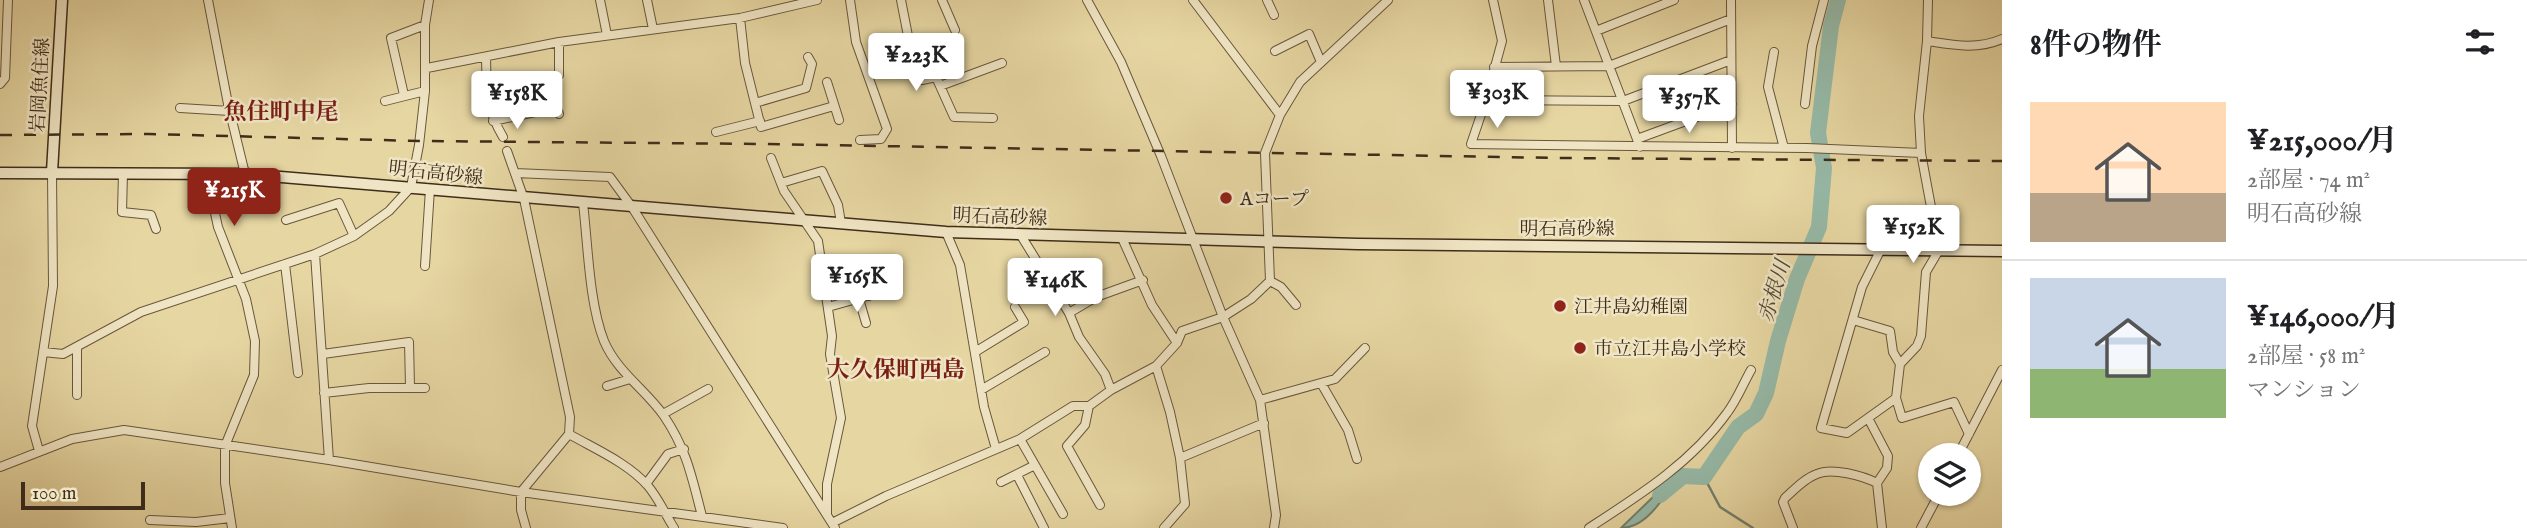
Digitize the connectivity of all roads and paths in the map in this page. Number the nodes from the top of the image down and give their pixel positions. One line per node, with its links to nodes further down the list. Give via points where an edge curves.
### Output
1 (8, 0): 34 (street)
2 (62, 0): 78 (main road, 岩岡魚住線)
3 (208, 0): 61 (street)
4 (429, 0): 26 (street)
5 (600, 0): 30 (street)
6 (647, 0): 27 (street)
7 (817, 0): 22 (street)
8 (849, 0): 71 (street, via 856,41 887,129 881,139)
9 (901, 0): 50 (street, via 916,77 936,77)
10 (942, 0): 28 (street)
11 (1087, 0): 98 (street, via 1121,62)
12 (1194, 0): 64 (street)
13 (1267, 0): 23 (street)
14 (1388, 0): 40 (street)
15 (1493, 0): 44 (street, via 1502,41)
16 (1548, 0): 42 (street)
17 (1584, 0): 29 (street)
18 (1674, 0): 29 (street)
19 (1731, 0): 25 (street)
20 (1824, 0): 58 (street, via 1812,46)
21 (1928, 0): 32 (street)
22 (804, 2): 24 (street)
23 (1274, 15)
24 (740, 18): 27 (street); 56 (street)
25 (1731, 19): 39 (street); 43 (street)
26 (425, 25): 45 (street); 52 (street, via 391,38)
27 (653, 29): 30 (street)
28 (955, 30)
29 (1596, 31): 43 (street)
30 (607, 35): 33 (street)
31 (2002, 39): 32 (street, via 1966,47)
32 (1927, 41): 76 (street, via 1919,116)
33 (559, 42): 38 (street); 46 (street, via 559,75)
34 (3, 46): 48 (street, via 5,78)
35 (1275, 51): 40 (street, via 1309,34)
36 (1774, 52): 74 (street, via 1768,87)
37 (808, 57): 56 (street, via 812,64 806,88)
38 (486, 58): 45 (street); 49 (street)
39 (1731, 60): 55 (street); 57 (street)
40 (1321, 62): 64 (street, via 1300,82)
41 (1002, 63): 50 (street)
42 (1556, 66): 43 (street); 44 (street)
43 (1609, 66): 55 (street)
44 (1494, 67): 53 (street)
45 (427, 68): 51 (street)
46 (546, 77): 49 (street); 63 (street)
47 (827, 82): 59 (street)
48 (0, 84)
49 (487, 86): 67 (street)
50 (940, 86): 65 (street, via 954,117)
51 (425, 91): 52 (street); 85 (street)
52 (404, 95): 54 (street)
53 (1486, 100): 55 (street); 72 (street, via 1471,144)
54 (385, 101)
55 (1623, 101): 72 (street)
56 (755, 103): 68 (street)
57 (1732, 104): 72 (street); 73 (street)
58 (1805, 104)
59 (834, 106): 66 (street); 68 (street, via 761,127)
60 (180, 108): 61 (street)
61 (230, 111): 83 (street)
62 (536, 113): 67 (street)
63 (559, 114)
64 (1280, 115): 99 (street, via 1265,153)
65 (993, 118)
66 (839, 120)
67 (493, 121): 70 (street)
68 (760, 121): 69 (street)
69 (716, 132)
70 (503, 138)
71 (860, 140)
72 (1639, 143): 73 (street)
73 (1732, 148): 74 (street)
74 (1784, 148): 76 (street)
75 (507, 151): 81 (street)
76 (1921, 153): 101 (street)
77 (771, 158): 84 (street)
78 (52, 172): 79 (main road, 明石高砂線); 80 (main road, 明石高砂線); 123 (street, via 53,286)
79 (0, 173)
80 (123, 173): 82 (main road, 明石高砂線); 93 (street, via 122,212 151,215)
81 (515, 173): 87 (street); 89 (street, via 610,177)
82 (227, 174): 83 (main road, 明石高砂線); 107 (street, via 213,190 213,204)
83 (245, 174): 85 (main road, 明石高砂線)
84 (781, 183): 91 (street); 92 (street, via 822,171)
85 (411, 187): 86 (main road, 明石高砂線); 96 (street, via 382,217)
86 (430, 189): 87 (main road, 明石高砂線); 105 (street)
87 (524, 199): 88 (main road, 明石高砂線); 148 (street, via 570,417)
88 (583, 203): 89 (main road, 明石高砂線); 132 (street, via 596,312 604,341)
89 (632, 207): 91 (main road, 明石高砂線); 173 (street)
90 (286, 220): 96 (street, via 339,203)
91 (805, 220): 92 (main road, 明石高砂線); 114 (street, via 818,241)
92 (841, 223): 94 (main road, 明石高砂線)
93 (156, 229)
94 (946, 232): 95 (main road, 明石高砂線); 124 (street, via 960,265)
95 (1020, 234): 97 (main road, 明石高砂線); 116 (street)
96 (354, 236): 103 (street)
97 (1122, 238): 98 (main road, 明石高砂線); 108 (street)
98 (1192, 240): 99 (main road, 明石高砂線); 117 (street)
99 (1269, 241): 100 (main road, 明石高砂線); 109 (street)
100 (1881, 249): 101 (main road, 明石高砂線); 118 (street, via 1862,286)
101 (1939, 250): 102 (main road, 明石高砂線); 127 (street, via 1926,272 1921,336)
102 (2002, 251)
103 (315, 254): 104 (street); 126 (street)
104 (285, 264): 107 (street); 131 (street)
105 (425, 267)
106 (861, 270): 111 (street)
107 (239, 280): 121 (street, via 141,312); 152 (street, via 255,341 254,374)
108 (1143, 280): 116 (street); 120 (street, via 1152,305)
109 (1270, 281): 113 (street); 117 (street)
110 (878, 293): 111 (street)
111 (869, 296): 112 (street)
112 (859, 299): 114 (street); 119 (street)
113 (1296, 305)
114 (828, 307): 173 (street, via 841,418 827,484)
115 (1015, 307): 124 (street, via 1024,322)
116 (1069, 313): 139 (street)
117 (1223, 317): 120 (street, via 1182,331); 143 (street)
118 (1853, 320): 127 (street, via 1890,331); 146 (street, via 1821,428 1847,433)
119 (866, 323)
120 (1177, 343): 128 (street)
121 (77, 348): 123 (street, via 63,354); 141 (street)
122 (1365, 348): 133 (street, via 1335,379)
123 (43, 352): 155 (street, via 32,426)
124 (975, 352): 138 (street)
125 (1045, 352): 138 (street)
126 (323, 354): 135 (street, via 409,342); 140 (street)
127 (1900, 364): 142 (street)
128 (1156, 366): 139 (street); 156 (street)
129 (1751, 370): 181 (street, via 1728,412 1700,445 1661,481)
130 (2002, 370): 149 (street)
131 (298, 373)
132 (630, 379): 134 (street); 145 (street)
133 (1321, 383): 143 (street); 157 (street, via 1348,430)
134 (607, 386)
135 (410, 387): 136 (street); 140 (street)
136 (425, 388)
137 (708, 390): 145 (street)
138 (981, 390): 153 (street)
139 (1111, 390): 144 (street)
140 (324, 393): 158 (street)
141 (77, 395)
142 (1896, 398): 146 (street); 149 (street, via 1902,418 1954,402)
143 (1260, 400): 147 (street)
144 (1089, 406): 150 (street, via 1073,406); 166 (street, via 1085,425 1067,446)
145 (663, 414): 154 (street)
146 (1868, 418): 163 (street, via 1888,456 1887,468)
147 (1264, 423): 156 (street); 180 (street)
148 (569, 434): 164 (street, via 634,472); 165 (street)
149 (1969, 434): 151 (street)
150 (1020, 439): 153 (street); 159 (street)
151 (1964, 443)
152 (225, 446): 155 (street, via 124,430 72,439); 158 (street); 171 (street)
153 (996, 449): 173 (street)
154 (684, 450): 164 (street, via 668,454); 170 (street)
155 (39, 451): 160 (street)
156 (1180, 458): 179 (street, via 1185,504)
157 (1357, 459)
158 (330, 460): 165 (street)
159 (1035, 465): 161 (street); 169 (street)
160 (0, 467)
161 (1017, 475): 162 (street); 178 (street)
162 (1001, 482)
163 (1877, 483): 182 (street, via 1860,475 1814,475 1783,502); 183 (street)
164 (646, 484): 168 (street)
165 (521, 492): 168 (street); 175 (street)
166 (1100, 505)
167 (1933, 506): 184 (street)
168 (664, 512): 170 (street); 176 (street)
169 (1063, 514)
170 (702, 516): 177 (street)
171 (230, 518): 172 (street); 174 (street)
172 (150, 520)
173 (831, 522)
174 (232, 528)
175 (526, 528)
176 (674, 528)
177 (783, 528)
178 (1044, 528)
179 (1164, 528)
180 (1275, 528)
181 (1589, 528)
182 (1793, 528)
183 (1882, 528)
184 (1921, 528)

